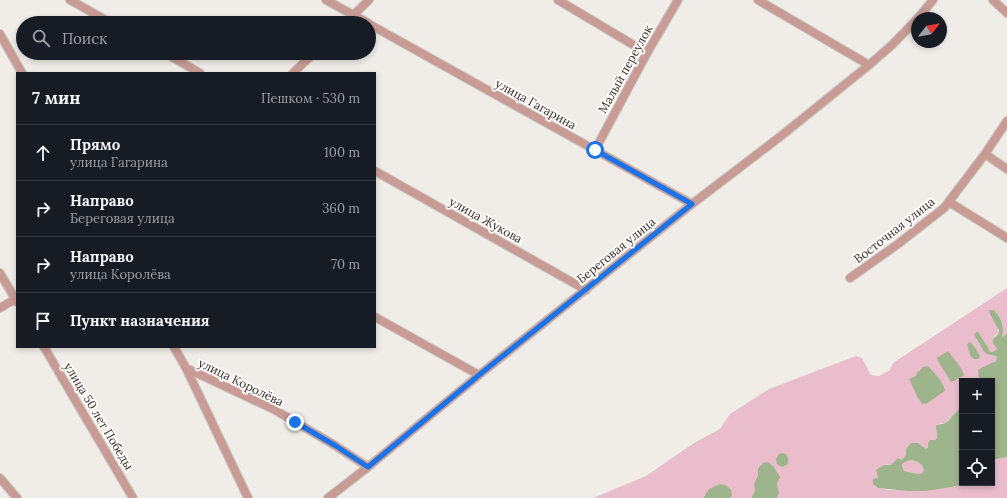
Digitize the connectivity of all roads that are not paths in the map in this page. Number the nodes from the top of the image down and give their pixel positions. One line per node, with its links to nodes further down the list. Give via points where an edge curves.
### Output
1 (70, 0): 12 (street)
2 (326, 0): 11 (street, улица Гагарина)
3 (369, 0): 11 (street)
4 (558, 0): 16 (street)
5 (678, 0): 16 (street, Малый переулок)
6 (758, 0): 19 (street)
7 (933, 0): 9 (street, Береговая улица)
8 (993, 0): 10 (street)
9 (924, 12)
10 (1007, 13)
11 (353, 15)
12 (99, 16)
13 (911, 26): 19 (street, Береговая улица)
14 (376, 27): 24 (street, улица Гагарина)
15 (0, 34): 20 (street)
16 (647, 53): 24 (street, Малый переулок)
17 (177, 60): 21 (street)
18 (307, 60): 22 (street)
19 (869, 65): 29 (street, Береговая улица)
20 (21, 72)
21 (198, 72)
22 (294, 72)
23 (1007, 121): 25 (street, Восточная улица)
24 (595, 150): 29 (street, улица Гагарина)
25 (985, 154): 26 (street); 28 (street, Восточная улица)
26 (1007, 169)
27 (376, 172): 33 (street, улица Жукова)
28 (949, 202): 30 (street); 32 (street, Восточная улица, via 898,244)
29 (692, 204): 33 (street, Береговая улица)
30 (1007, 238)
31 (0, 273): 34 (street)
32 (850, 278)
33 (586, 290): 40 (street, Береговая улица)
34 (16, 300): 35 (street)
35 (0, 308)
36 (376, 318): 40 (street)
37 (45, 348): 44 (street, улица 50 лет Победы)
38 (175, 348): 39 (street, улица Королёва)
39 (186, 368): 41 (street, улица Королёва, via 274,410); 45 (street, улица Королёва)
40 (479, 375): 41 (street, Береговая улица)
41 (368, 467): 46 (street, Береговая улица)
42 (0, 478): 43 (street)
43 (17, 498)
44 (133, 498)
45 (248, 498)
46 (328, 498)

